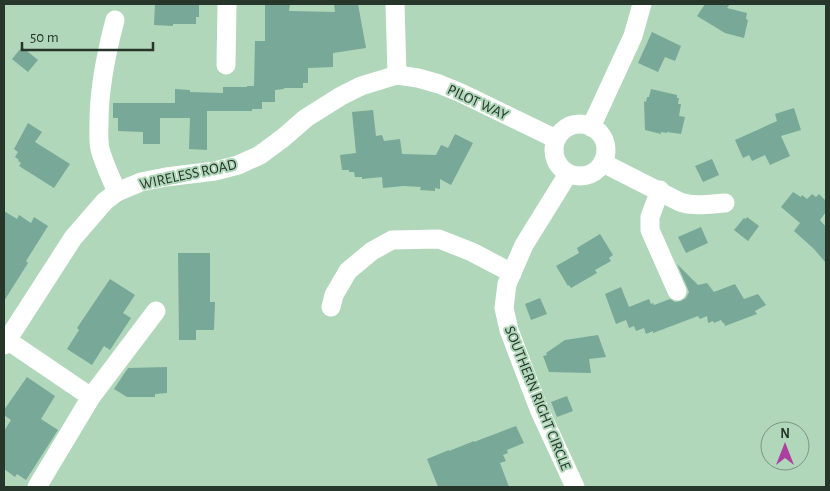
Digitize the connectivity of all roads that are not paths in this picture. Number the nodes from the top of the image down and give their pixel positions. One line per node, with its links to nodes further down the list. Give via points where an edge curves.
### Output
1 (227, 4): 5 (street)
2 (395, 4): 6 (street)
3 (642, 4): 7 (street, via 633,36)
4 (115, 20): 12 (street, via 100,92 98,137)
5 (226, 65)
6 (397, 75): 8 (street, PILOT WAY, via 439,84); 12 (street, WIRELESS ROAD, via 360,86 341,96 306,118 260,155 238,165 141,182)
7 (591, 127): 8 (street, via 570,126); 9 (street, via 605,143)
8 (556, 139): 10 (street, via 554,158 559,168)
9 (603, 163): 10 (street, via 590,175 578,177); 11 (street)
10 (568, 174): 14 (street, SOUTHERN RIGHT CIRCLE, via 524,245)
11 (660, 190): 13 (street, via 688,204); 15 (street, via 650,217 650,230)
12 (117, 192): 18 (street, WIRELESS ROAD, via 73,238)
13 (725, 203)
14 (512, 273): 16 (street, via 439,239 392,240 372,251 348,271); 21 (street, SOUTHERN RIGHT CIRCLE, via 505,303 509,330 539,409)
15 (676, 291)
16 (331, 307)
17 (156, 311): 19 (street)
18 (5, 342): 19 (street)
19 (91, 397): 20 (street)
20 (37, 487)
21 (574, 487)

